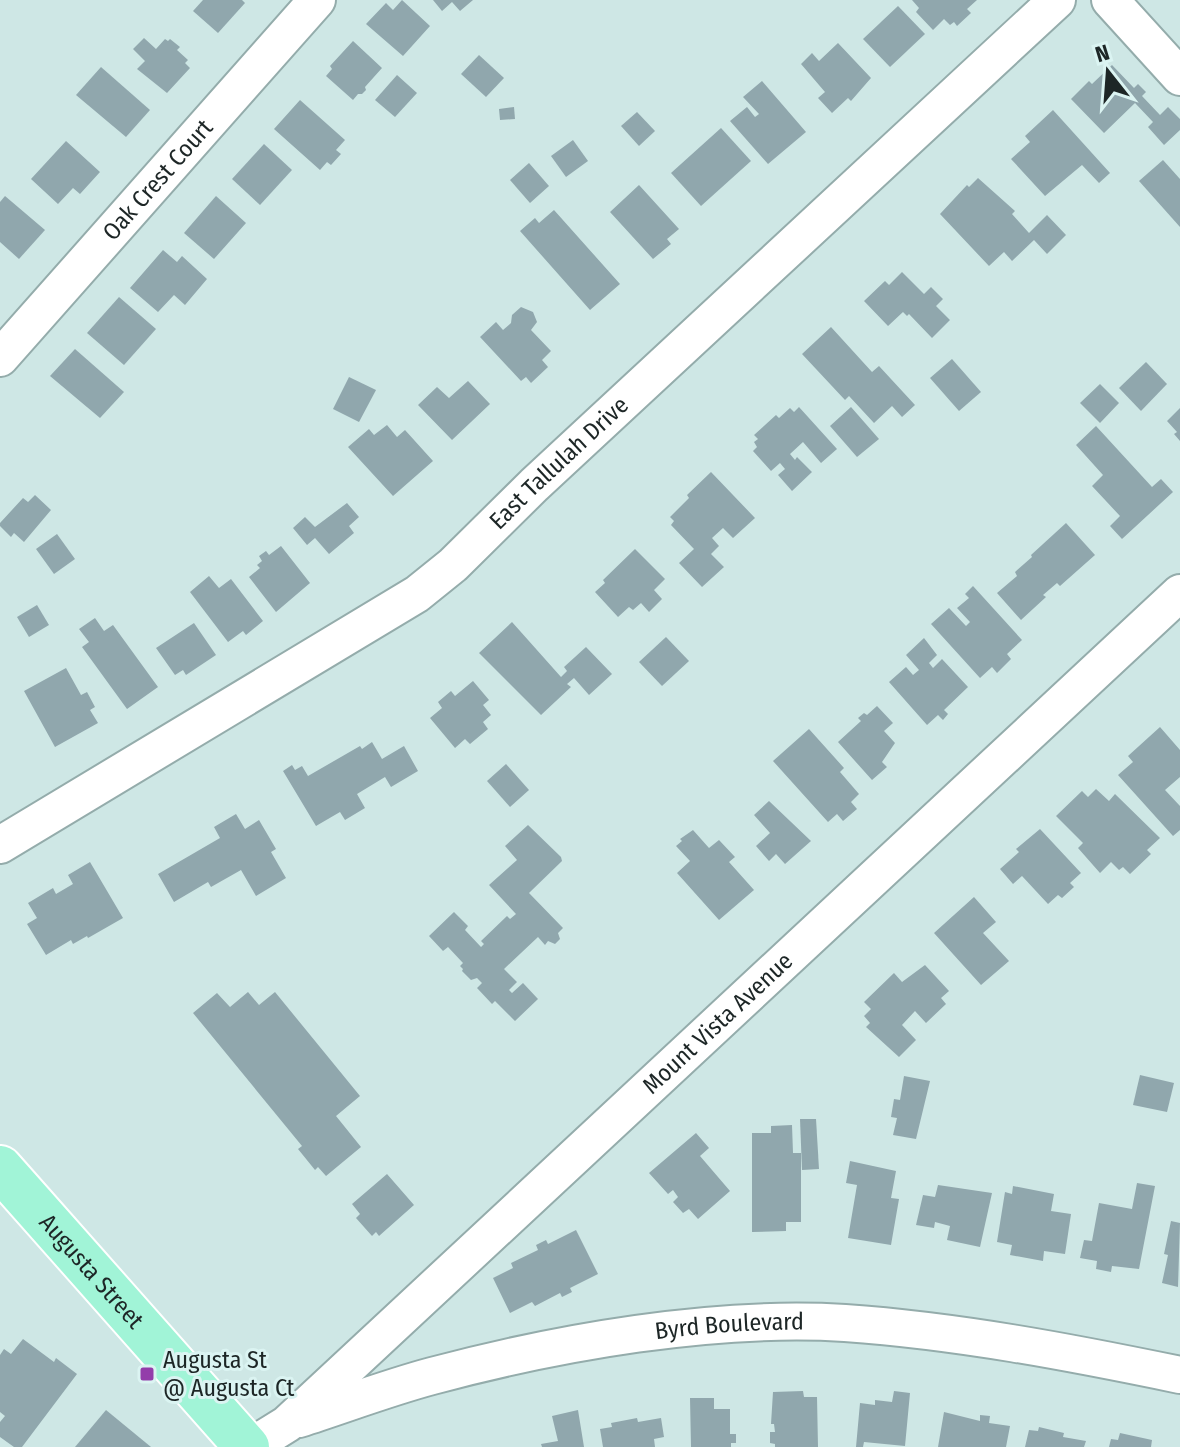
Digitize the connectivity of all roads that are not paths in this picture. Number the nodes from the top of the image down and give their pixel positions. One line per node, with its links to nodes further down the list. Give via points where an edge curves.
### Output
1 (317, 0): 5 (street, Oak Crest Court)
2 (1057, 0): 7 (street, East Tallulah Drive, via 417,594)
3 (1110, 0): 4 (street)
4 (1180, 77)
5 (0, 358)
6 (1180, 593): 10 (street, Mount Vista Avenue)
7 (0, 845)
8 (0, 1168): 11 (main road, Augusta Street)
9 (1180, 1375): 10 (street, Byrd Boulevard, via 1050,1348 935,1332 843,1323 767,1323 654,1331 549,1350 431,1376)
10 (287, 1424): 11 (street, Mount Vista Avenue)
11 (249, 1447)

